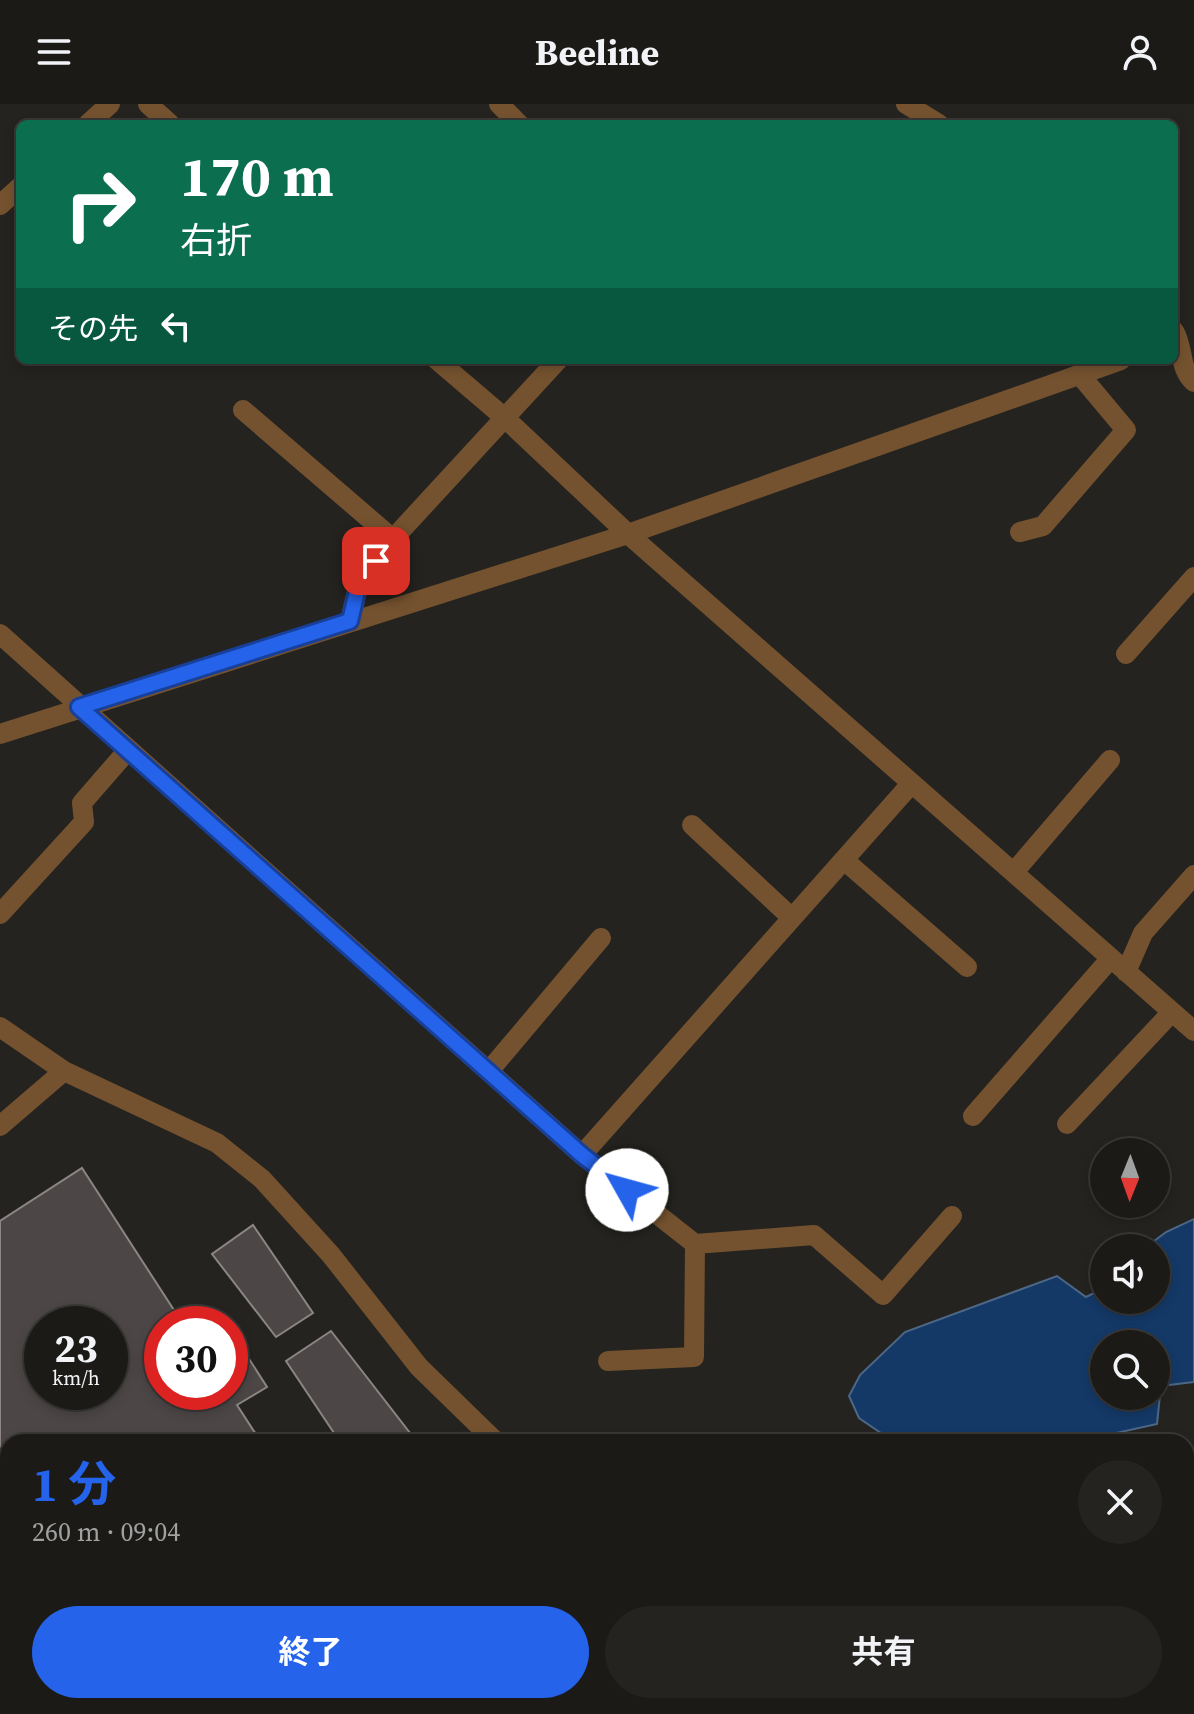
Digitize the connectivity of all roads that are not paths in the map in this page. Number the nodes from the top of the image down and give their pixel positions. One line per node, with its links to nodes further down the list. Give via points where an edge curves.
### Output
1 (110, 104): 5 (street)
2 (148, 104): 6 (street)
3 (499, 104): 7 (street)
4 (906, 104): 8 (street)
5 (92, 120)
6 (166, 120)
7 (515, 120)
8 (932, 120)
9 (16, 191): 10 (street)
10 (0, 205)
11 (1180, 336): 16 (street, via 1185,375)
12 (442, 364): 18 (street)
13 (554, 364): 18 (street)
14 (1110, 364): 15 (street)
15 (1080, 375): 19 (street, via 1126,430 1043,526); 20 (street)
16 (1194, 382)
17 (243, 410): 21 (street)
18 (506, 419): 20 (street); 21 (street)
19 (1020, 532)
20 (628, 534): 23 (street); 30 (street)
21 (393, 539): 23 (street, via 359,583)
22 (1194, 577): 25 (street)
23 (350, 621): 26 (street)
24 (0, 634): 26 (street)
25 (1126, 654)
26 (79, 707): 27 (street); 28 (street)
27 (0, 734)
28 (128, 750): 35 (street, via 82,803 84,822); 44 (street)
29 (1110, 760): 33 (street)
30 (911, 784): 32 (street); 33 (street)
31 (692, 825): 36 (street)
32 (844, 860): 36 (street); 39 (street)
33 (1014, 872): 38 (street)
34 (1194, 875): 38 (street)
35 (0, 914)
36 (792, 918): 48 (street)
37 (601, 938): 44 (street)
38 (1119, 965): 40 (street); 45 (street)
39 (967, 967)
40 (1172, 1012): 42 (street); 46 (street)
41 (0, 1027): 43 (street)
42 (1194, 1031)
43 (64, 1071): 47 (street); 52 (street, via 217,1143 262,1179 331,1255 419,1367)
44 (489, 1071): 48 (street)
45 (973, 1116)
46 (1067, 1124)
47 (0, 1126)
48 (582, 1155): 50 (street)
49 (952, 1216): 50 (street, via 883,1295 814,1235)
50 (695, 1244): 51 (street, via 694,1357)
51 (608, 1361)
52 (488, 1434)

